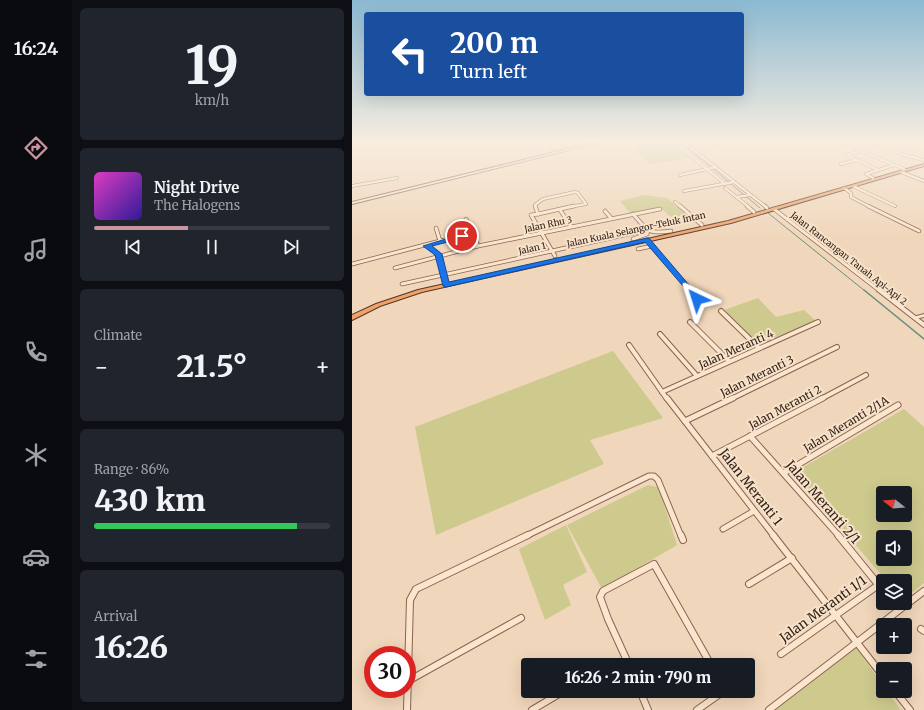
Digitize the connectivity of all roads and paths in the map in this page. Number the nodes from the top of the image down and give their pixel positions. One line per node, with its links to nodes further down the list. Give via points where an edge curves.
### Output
1 (469, 174): 22 (street)
2 (684, 174): 9 (street)
3 (716, 174): 13 (street)
4 (721, 174): 13 (street)
5 (866, 174): 11 (street)
6 (887, 174): 11 (highway, Jalan Kuala Selangor-Teluk Intan)
7 (889, 174): 15 (highway, Jalan Kuala Selangor-Teluk Intan)
8 (910, 174): 12 (street)
9 (680, 175)
10 (397, 178): 14 (street)
11 (873, 178): 24 (highway, Jalan Kuala Selangor-Teluk Intan)
12 (924, 181)
13 (730, 183): 18 (street); 19 (street)
14 (352, 186)
15 (853, 186): 17 (highway, Jalan Kuala Selangor-Teluk Intan); 23 (street)
16 (725, 188): 20 (street)
17 (844, 188): 26 (highway, Jalan Kuala Selangor-Teluk Intan); 39 (street, via 852,197)
18 (684, 190)
19 (749, 195): 20 (street); 24 (street)
20 (736, 197): 29 (street)
21 (675, 202): 34 (street)
22 (352, 203)
23 (895, 206)
24 (767, 208): 29 (highway, Jalan Kuala Selangor-Teluk Intan)
25 (660, 209): 31 (street, Jalan Rhu 3)
26 (774, 209): 43 (highway, Jalan Kuala Selangor-Teluk Intan); 62 (street, Jalan Rancangan Tanah Api-Api 2)
27 (560, 210): 30 (street); 30 (street, via 586,204 575,192 543,199 534,206); 35 (street)
28 (605, 210): 33 (street)
29 (754, 212): 34 (highway, Jalan Kuala Selangor-Teluk Intan)
30 (538, 214): 40 (street, via 531,216)
31 (633, 214): 33 (street, Jalan Rhu 3); 37 (street)
32 (466, 218): 41 (street)
33 (611, 218): 35 (street, Jalan Rhu 3)
34 (702, 225): 38 (highway, Jalan Kuala Selangor-Teluk Intan)
35 (571, 226): 40 (street, Jalan Rhu 3)
36 (436, 228): 44 (street)
37 (648, 230): 38 (street, Jalan 1); 42 (street, via 646,234); 49 (street, Jalan 1)
38 (671, 231): 42 (highway, Jalan Kuala Selangor-Teluk Intan)
39 (919, 231)
40 (540, 233): 46 (street, Jalan Rhu 3); 49 (street)
41 (472, 234): 44 (street); 46 (street)
42 (633, 239): 49 (highway, Jalan Kuala Selangor-Teluk Intan)
43 (647, 240): 47 (street); 55 (highway, Jalan Kuala Selangor-Teluk Intan)
44 (440, 241): 45 (street)
45 (426, 246): 50 (street); 51 (street)
46 (478, 246): 50 (street, Jalan Rhu 3)
47 (652, 246): 48 (street); 57 (street)
48 (638, 249)
49 (553, 254): 52 (highway, Jalan Kuala Selangor-Teluk Intan)
50 (439, 257): 53 (street, Jalan Rhu 3); 54 (street)
51 (352, 264)
52 (506, 264): 54 (street, Jalan 1); 55 (highway, Jalan Kuala Selangor-Teluk Intan)
53 (395, 268)
54 (444, 275): 55 (street); 56 (street, Jalan 1)
55 (446, 283): 59 (highway, Jalan Kuala Selangor-Teluk Intan, via 396,294); 61 (highway, Jalan Kuala Selangor-Teluk Intan, via 397,297)
56 (402, 284)
57 (697, 299)
58 (721, 311): 69 (street)
59 (352, 314)
60 (924, 315): 62 (street)
61 (352, 318)
62 (915, 318): 65 (street, Jalan Rancangan Tanah Api-Api 2)
63 (690, 322): 70 (street)
64 (818, 322): 69 (street, Jalan Meranti 4)
65 (924, 325)
66 (660, 334): 72 (street)
67 (629, 345): 73 (street, Jalan Meranti 1)
68 (837, 347): 75 (street, Jalan Meranti 3)
69 (759, 348): 70 (street, Jalan Meranti 4)
70 (729, 361): 72 (street, Jalan Meranti 4)
71 (866, 375): 76 (street, Jalan Meranti 2)
72 (696, 376): 73 (street, Jalan Meranti 4)
73 (662, 392): 75 (street, Jalan Meranti 1)
74 (898, 405): 78 (street, Jalan Meranti 2/1A)
75 (685, 421): 77 (street, Jalan Meranti 1)
76 (750, 436): 77 (street, Jalan Meranti 2); 78 (street, Jalan Meranti 2/1)
77 (712, 456): 79 (street, Jalan Meranti 1)
78 (784, 473): 83 (street, Jalan Meranti 2/1)
79 (754, 511): 80 (street); 82 (street, Jalan Meranti 1)
80 (723, 529)
81 (683, 540): 90 (street, via 658,480 654,476 649,476 420,587 413,592 410,600)
82 (792, 558): 84 (street); 87 (street, Jalan Meranti 1)
83 (876, 582)
84 (749, 584)
85 (876, 587): 87 (street, Jalan Meranti 1/1)
86 (924, 591): 89 (street)
87 (836, 615): 89 (street, Jalan Meranti 1); 91 (street, Jalan Meranti 1/1)
88 (521, 618): 95 (street)
89 (857, 642): 94 (street, Jalan Meranti 1); 105 (street)
90 (409, 646)
91 (781, 654)
92 (625, 658): 93 (street, via 604,609 601,594 654,564)
93 (707, 658)
94 (876, 667)
95 (416, 677)
96 (407, 698): 101 (street)
97 (552, 698): 102 (street)
98 (643, 698): 103 (street)
99 (714, 698): 104 (street)
100 (901, 698): 106 (street)
101 (407, 710)
102 (532, 710)
103 (648, 710)
104 (697, 710)
105 (769, 710)
106 (910, 710)

